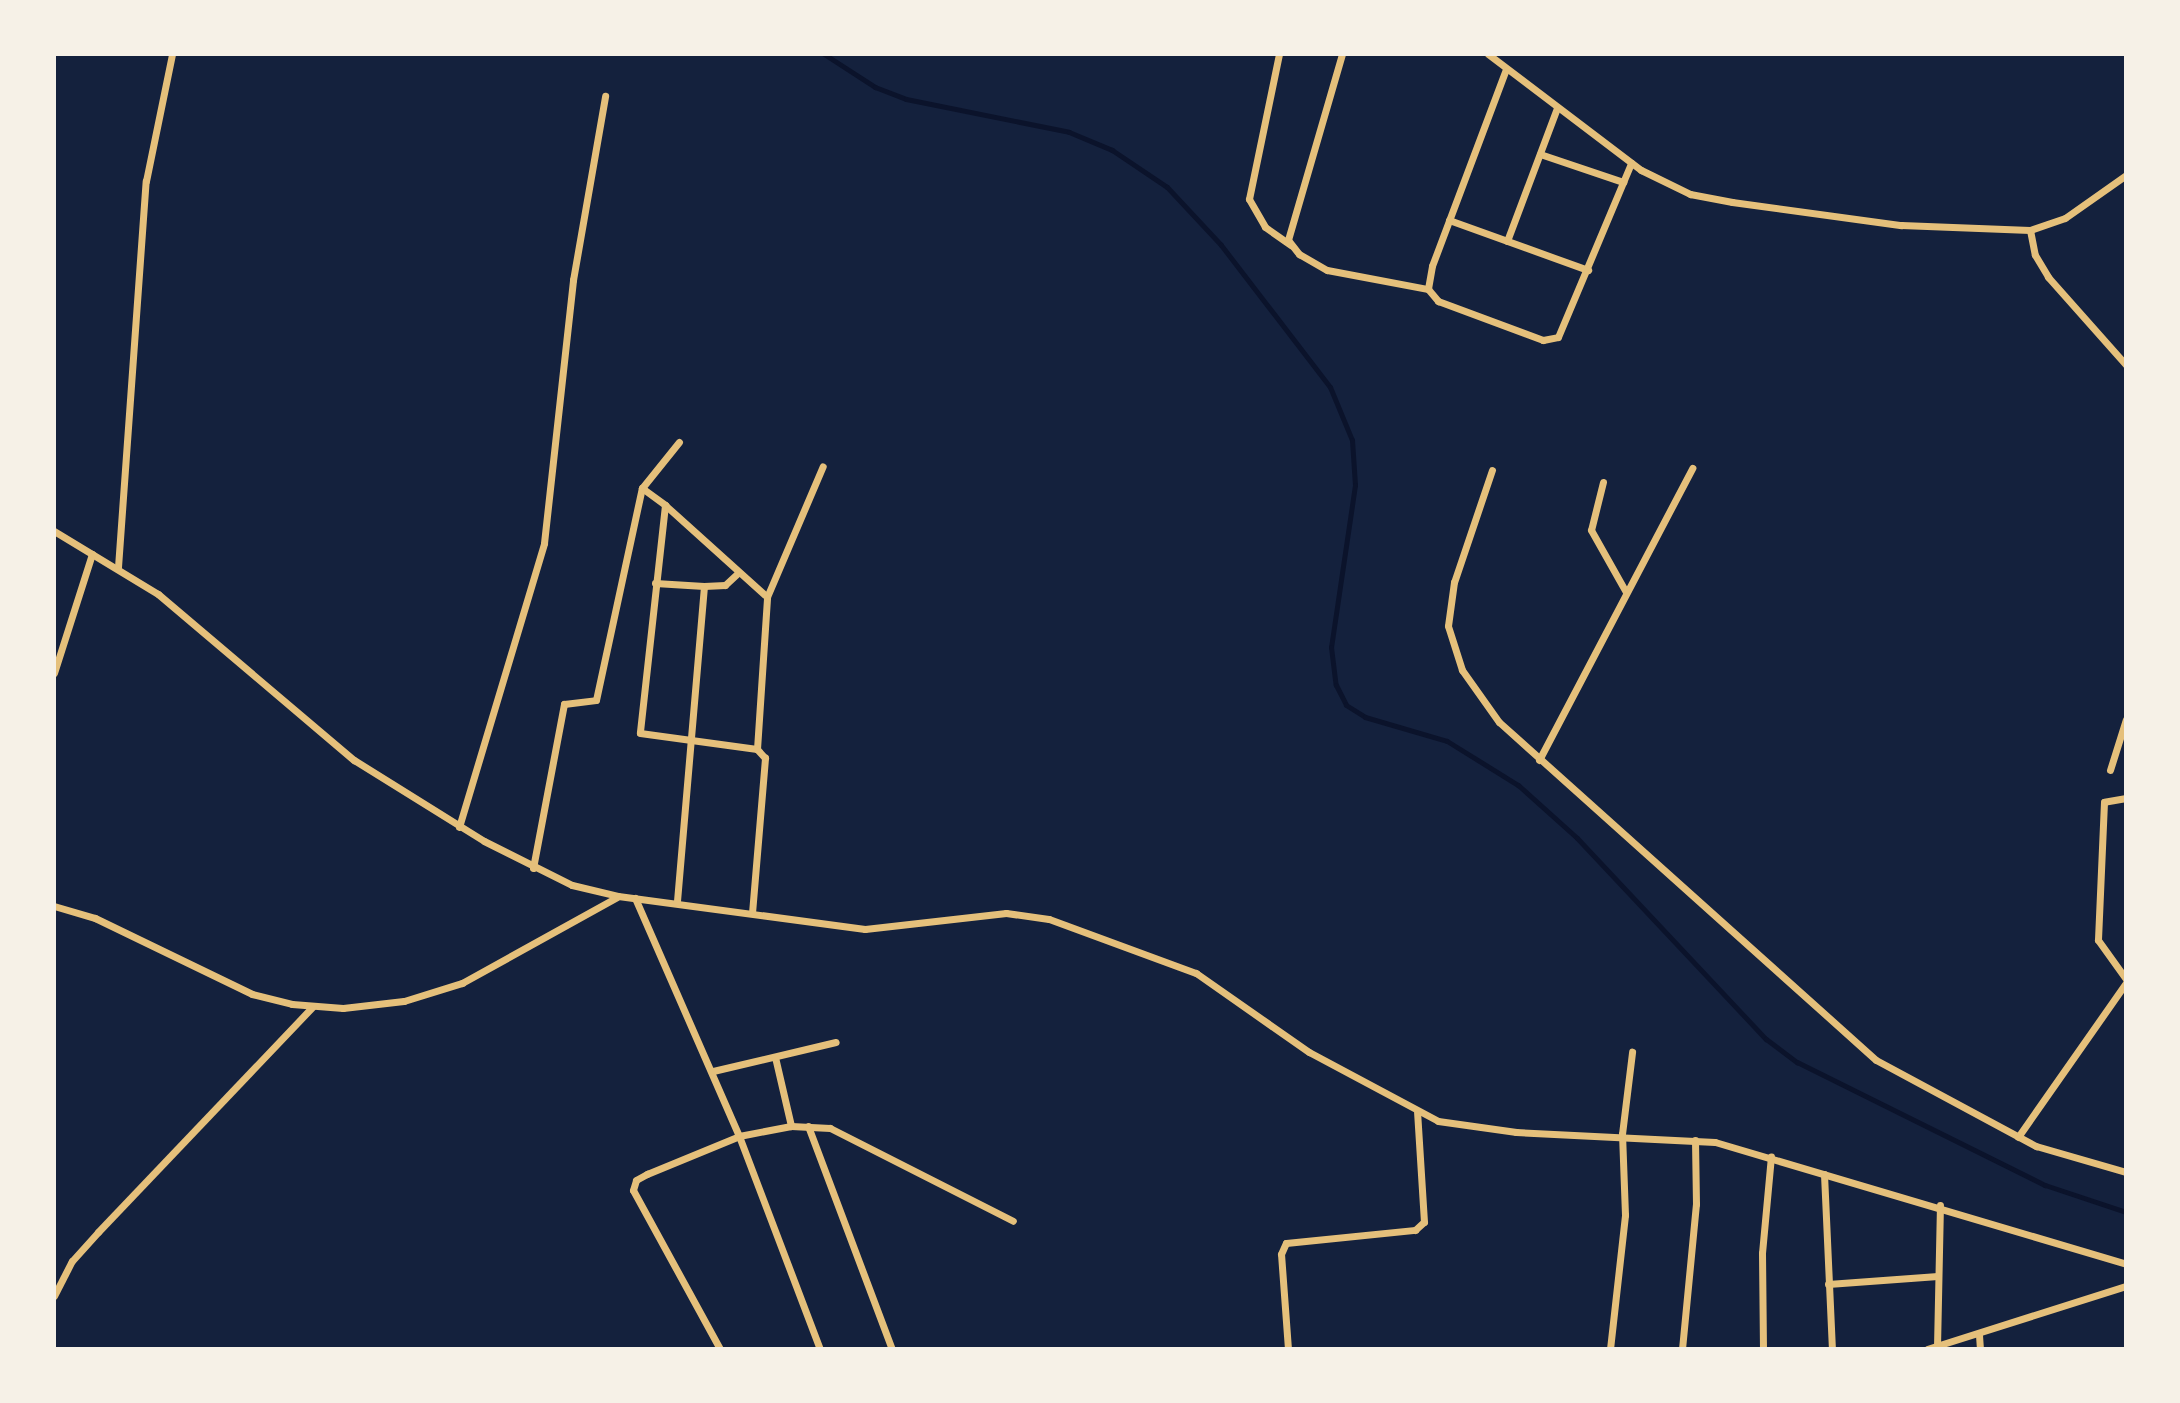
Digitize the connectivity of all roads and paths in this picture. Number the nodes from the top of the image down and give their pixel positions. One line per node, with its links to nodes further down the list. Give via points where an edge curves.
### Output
1 (172, 54): 28 (street, via 146,181)
2 (1279, 54): 15 (street, via 1249,199 1265,227)
3 (1342, 54): 15 (street, via 1292,213)
4 (1488, 54): 5 (street)
5 (1506, 69): 7 (street); 12 (street)
6 (605, 96): 41 (street, via 573,280 544,543)
7 (1557, 108): 8 (street); 9 (street)
8 (1540, 154): 11 (street); 14 (street)
9 (1631, 163): 11 (street); 13 (street, via 1690,194 1732,202 1901,225)
10 (2126, 175): 13 (street, via 2065,218)
11 (1623, 182): 16 (street)
12 (1449, 220): 14 (street); 17 (street)
13 (2030, 230): 18 (street, via 2035,255 2048,277)
14 (1507, 241): 16 (street)
15 (1292, 246): 17 (street, via 1327,270)
16 (1588, 270): 17 (street, via 1564,330 1551,340 1446,306)
17 (1428, 289)
18 (2126, 365)
19 (679, 442): 24 (street)
20 (823, 466): 33 (street)
21 (1692, 468): 32 (street)
22 (1492, 470): 38 (street, via 1454,582 1448,626 1452,648 1476,692)
23 (1603, 482): 32 (street, via 1591,530)
24 (642, 488): 25 (street); 42 (street, via 596,700 564,704)
25 (665, 505): 29 (street); 30 (street)
26 (54, 531): 27 (street)
27 (92, 554): 28 (street); 34 (street)
28 (118, 567): 41 (street, via 158,594 321,735)
29 (738, 573): 31 (street, via 725,585); 33 (street)
30 (655, 583): 31 (street); 36 (street, via 640,733)
31 (704, 586): 36 (street)
32 (1626, 592): 38 (street)
33 (767, 597): 37 (street)
34 (54, 673)
35 (2126, 719): 39 (street)
36 (690, 743): 37 (street); 45 (street)
37 (757, 749): 47 (street, via 765,758)
38 (1539, 760): 59 (street, via 1859,1047 1909,1080)
39 (2110, 770)
40 (2126, 798): 48 (street, via 2104,802 2098,940)
41 (459, 827): 42 (street)
42 (533, 868): 43 (street)
43 (618, 896): 44 (street); 49 (street, via 462,983 389,1003)
44 (635, 898): 45 (street); 53 (street)
45 (677, 901): 47 (street)
46 (54, 906): 49 (street, via 95,918 232,986)
47 (752, 913): 54 (street, via 865,929 1006,913 1049,919 1196,973 1273,1030)
48 (2126, 981): 59 (street)
49 (312, 1007): 70 (street, via 72,1261)
50 (836, 1042): 52 (street)
51 (1632, 1052): 57 (street)
52 (775, 1057): 53 (street); 55 (street)
53 (713, 1071): 58 (street)
54 (1417, 1112): 57 (street, via 1460,1126); 77 (street, via 1424,1222 1415,1230 1286,1243 1281,1254)
55 (791, 1126): 56 (street); 58 (street)
56 (808, 1126): 65 (street, via 830,1128); 72 (street)
57 (1622, 1134): 60 (street); 78 (street, via 1625,1215)
58 (739, 1136): 74 (street, via 647,1174 633,1186); 75 (street)
59 (2018, 1137): 62 (street, via 2065,1158)
60 (1695, 1140): 61 (street); 79 (street, via 1696,1204)
61 (1771, 1156): 63 (street); 80 (street, via 1762,1253)
62 (2126, 1172)
63 (1824, 1174): 64 (street); 68 (street)
64 (1940, 1205): 66 (street); 67 (street)
65 (1013, 1221)
66 (2126, 1264)
67 (1938, 1276): 68 (street); 73 (street)
68 (1828, 1284): 81 (street)
69 (2126, 1286): 71 (street)
70 (54, 1296)
71 (1979, 1335): 73 (street); 83 (street)
72 (892, 1348): 76 (street)
73 (1937, 1348): 82 (street)
74 (720, 1349)
75 (820, 1349)
76 (882, 1349)
77 (1288, 1349)
78 (1610, 1349)
79 (1682, 1349)
80 (1763, 1349)
81 (1832, 1349)
82 (1927, 1349)
83 (1980, 1349)

